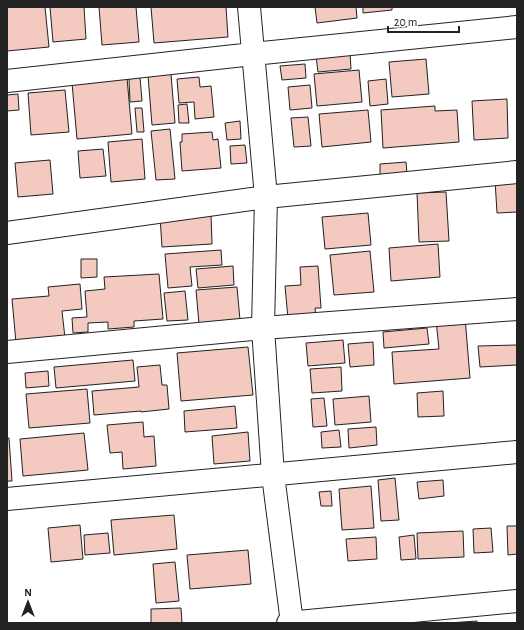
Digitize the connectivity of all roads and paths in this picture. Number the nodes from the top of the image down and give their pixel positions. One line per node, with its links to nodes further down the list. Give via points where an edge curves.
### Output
1 (249, 7): 3 (street)
2 (517, 27): 3 (street)
3 (253, 54): 4 (street); 6 (street)
4 (7, 81)
5 (517, 172): 6 (street)
6 (266, 197): 7 (street); 9 (street)
7 (7, 233)
8 (517, 309): 9 (street)
9 (263, 328): 10 (street); 12 (street)
10 (7, 352)
11 (517, 452): 12 (street)
12 (273, 475): 13 (street); 16 (street)
13 (7, 499)
14 (517, 601): 16 (street)
15 (288, 623): 16 (street)
16 (292, 623)

